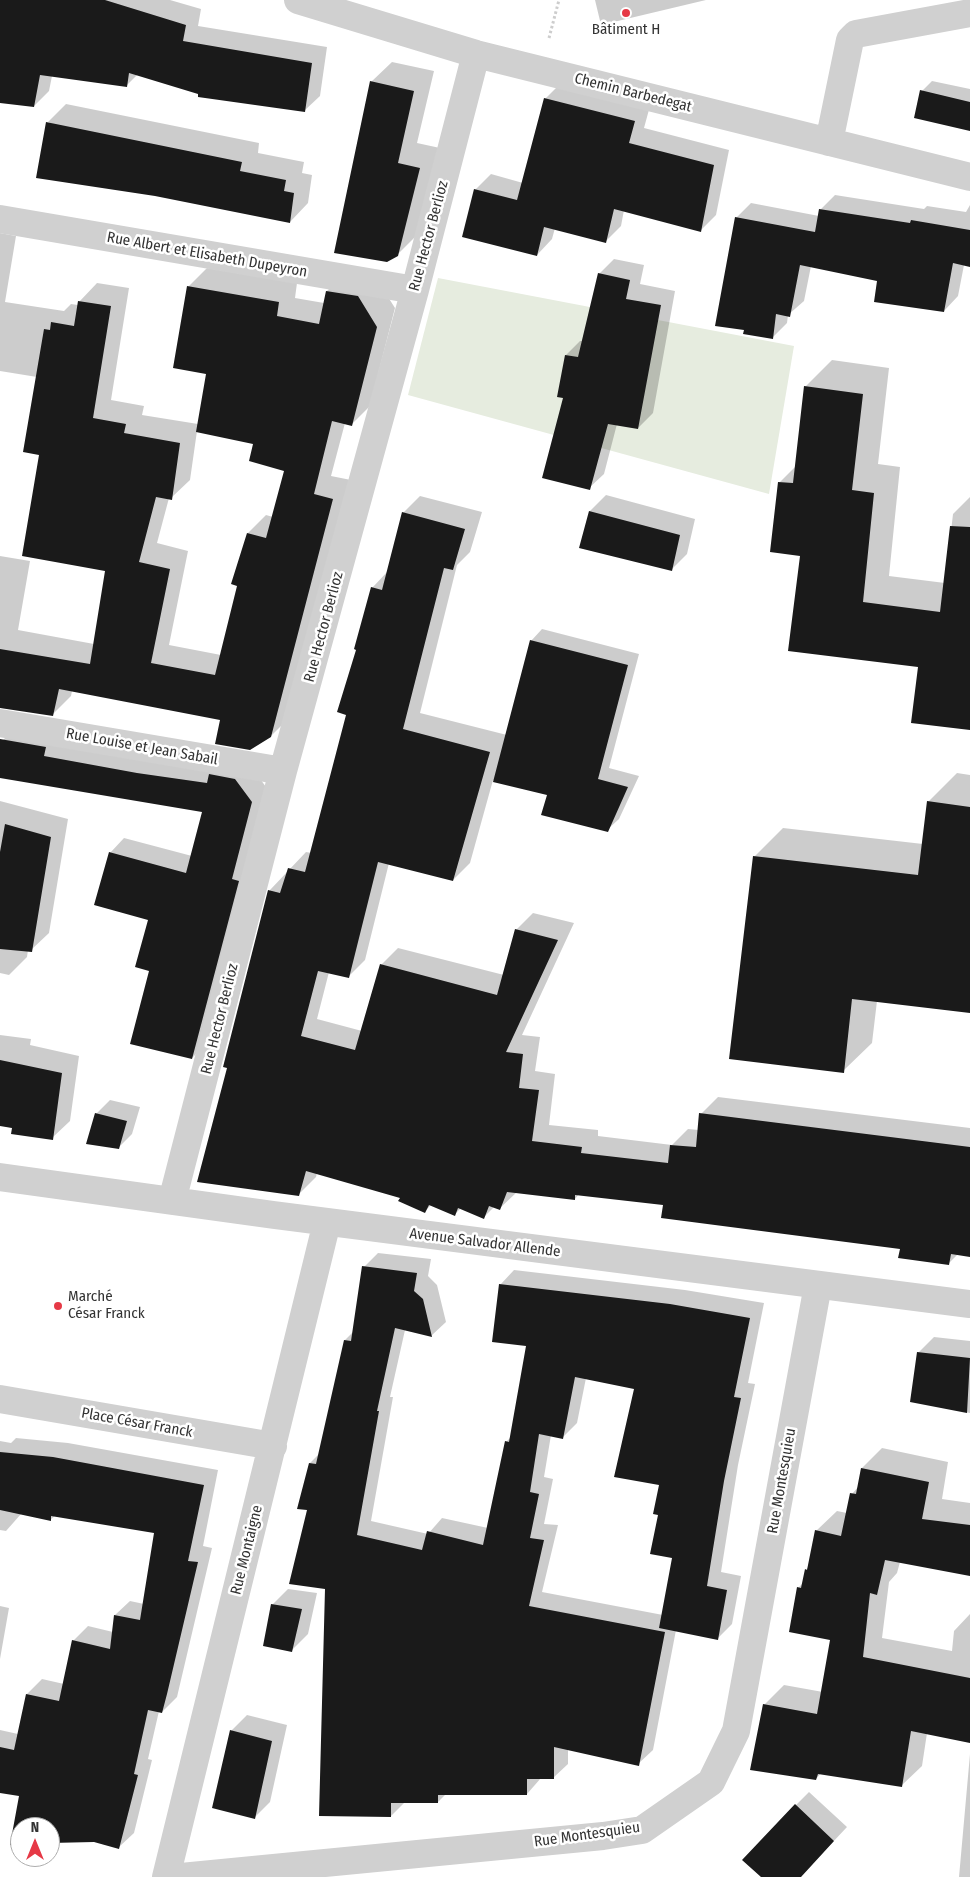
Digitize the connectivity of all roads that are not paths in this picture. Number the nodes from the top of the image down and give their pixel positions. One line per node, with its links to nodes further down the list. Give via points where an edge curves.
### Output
1 (298, 0): 3 (street, Chemin Barbedegat)
2 (970, 13): 4 (street, via 856,34 850,40)
3 (476, 54): 4 (street, Chemin Barbedegat); 7 (street, Rue Hector Berlioz)
4 (829, 142): 5 (street, Chemin Barbedegat)
5 (970, 178)
6 (0, 219): 7 (street, Rue Albert et Elisabeth Dupeyron)
7 (415, 290): 9 (street, Rue Hector Berlioz)
8 (0, 723): 9 (street, Rue Louise et Jean Sabail)
9 (283, 771): 11 (street, Rue Hector Berlioz)
10 (0, 1177): 11 (street, Avenue Salvador Allende)
11 (172, 1202): 12 (street, Avenue Salvador Allende)
12 (328, 1222): 13 (street, Avenue Salvador Allende); 16 (street, Rue Montaigne)
13 (818, 1285): 14 (street, Avenue Salvador Allende); 18 (street, Rue Montesquieu, via 736,1731 711,1782 642,1830)
14 (970, 1304)
15 (0, 1399): 16 (street, Place César Franck)
16 (273, 1446): 17 (street, Rue Montaigne)
17 (166, 1877)
18 (181, 1877)

